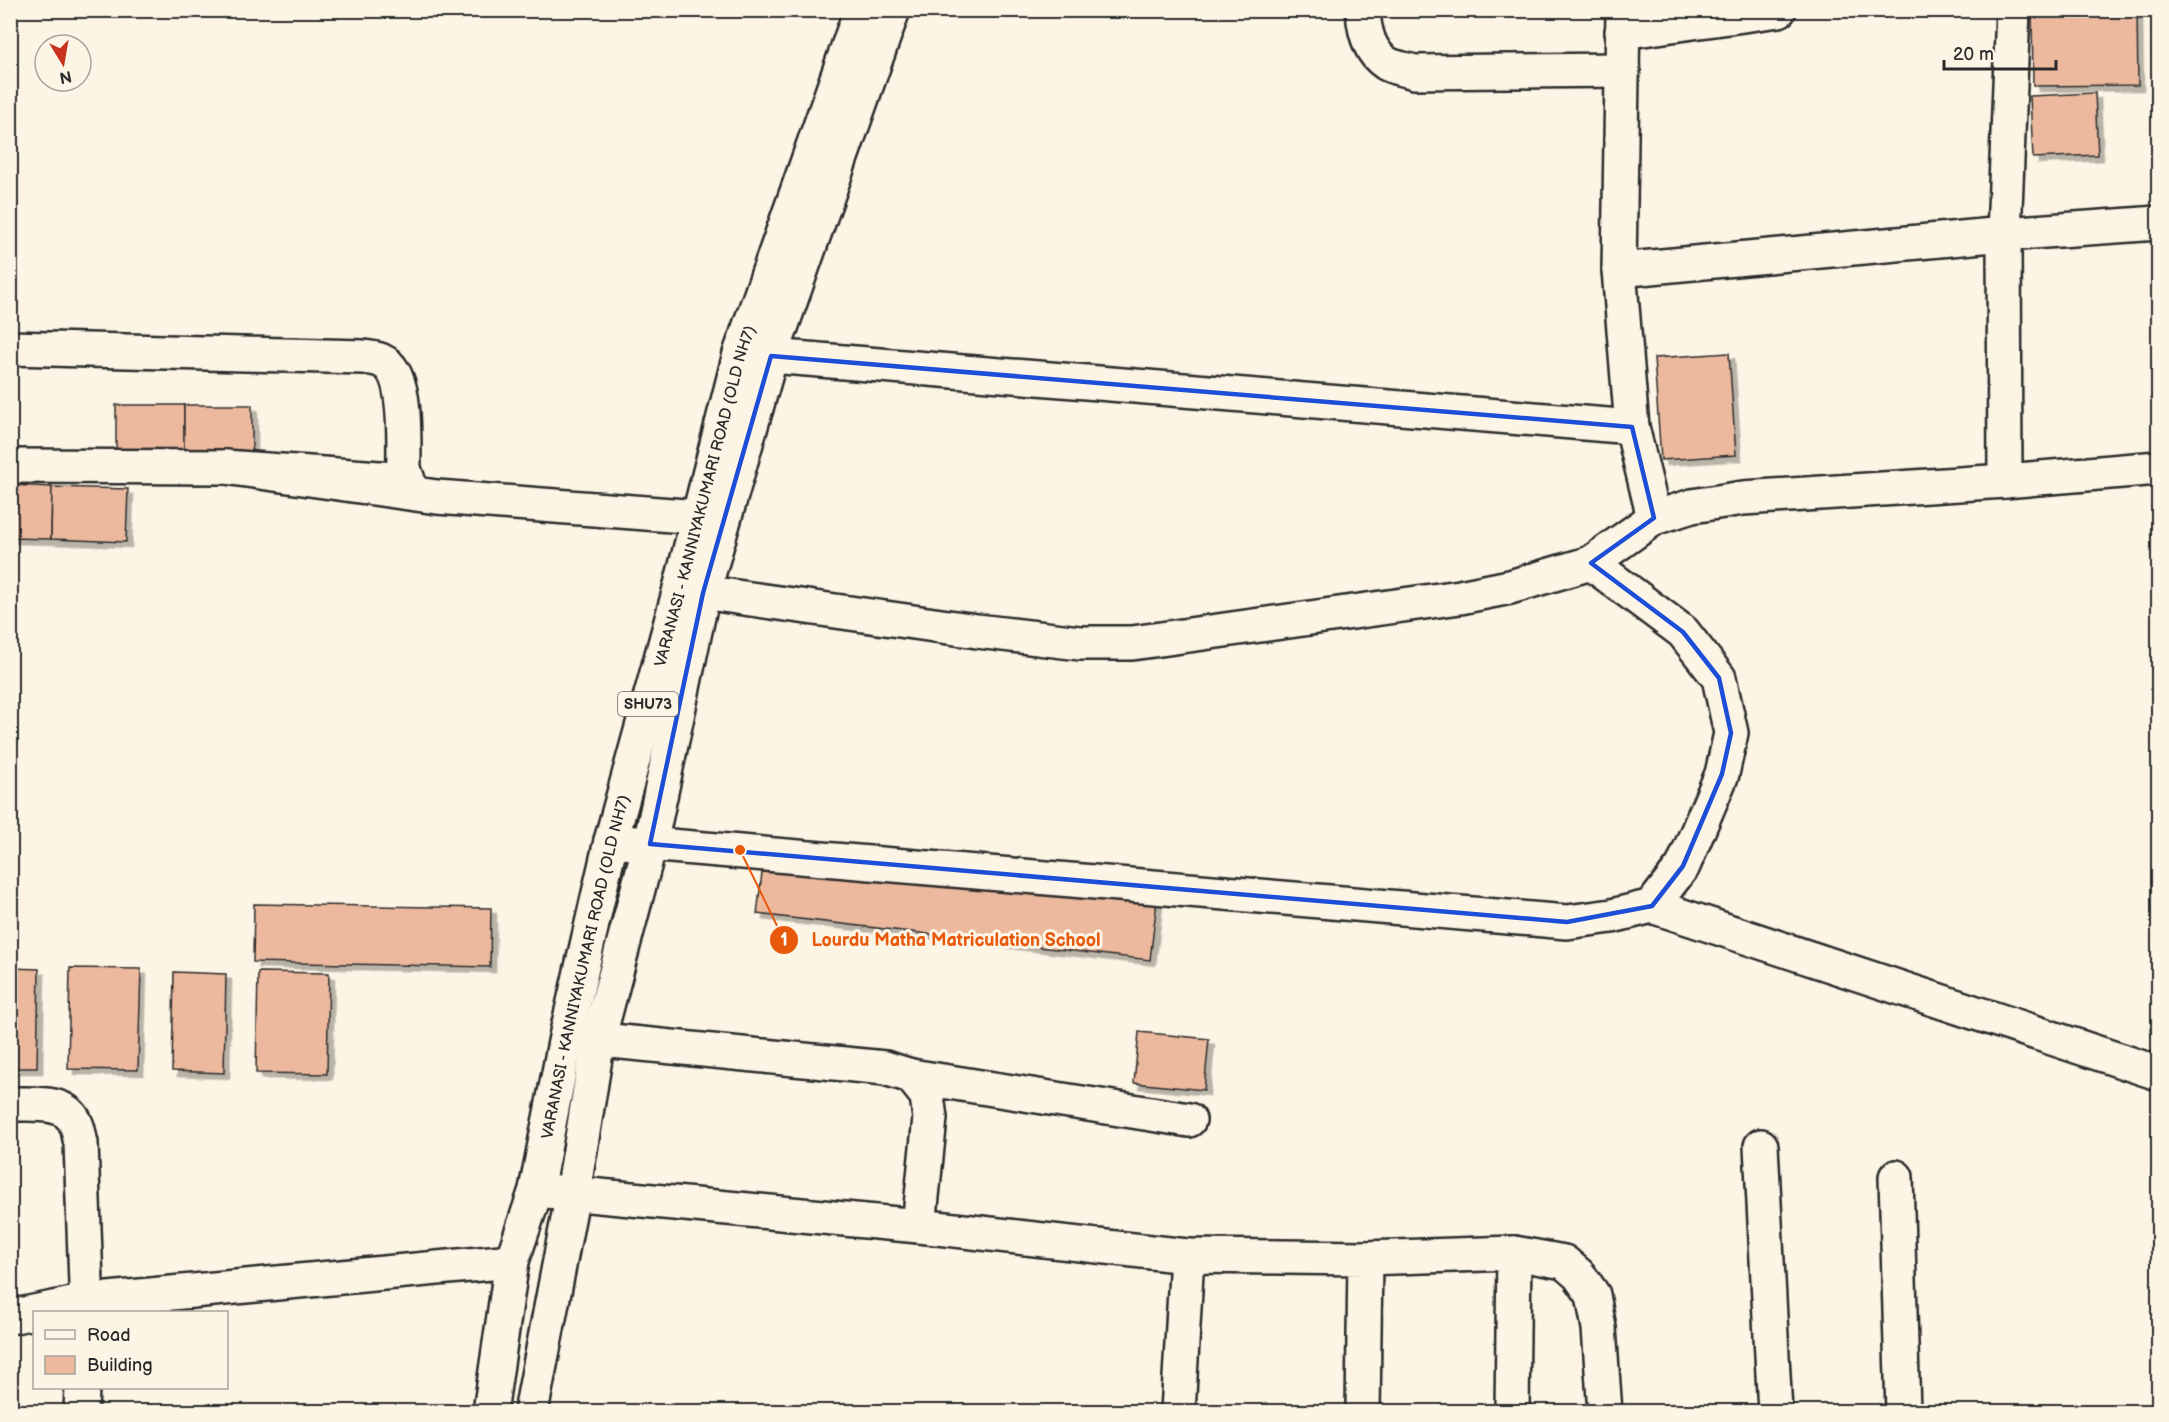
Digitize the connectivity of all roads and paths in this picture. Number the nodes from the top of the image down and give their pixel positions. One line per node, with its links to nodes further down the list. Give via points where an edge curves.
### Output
1 (861, 10): 18 (street, VARANASI - KANNIYAKUMARI ROAD (OLD NH7) / SHU73, via 740,354)
2 (893, 10): 12 (street)
3 (1364, 10): 7 (street, via 1364,25 1373,49 1386,63 1414,72)
4 (1779, 10): 6 (street)
5 (2013, 10): 9 (street)
6 (1623, 21): 7 (street)
7 (1623, 70): 10 (street)
8 (2158, 223): 9 (street)
9 (2004, 234): 10 (street); 17 (street)
10 (1619, 270): 13 (street)
11 (10, 348): 15 (street, via 363,357 383,361 396,376 408,480)
12 (771, 356): 13 (street); 21 (street)
13 (1632, 427): 19 (street)
14 (10, 465): 15 (street)
15 (225, 467): 18 (street, via 437,496)
16 (2158, 468): 17 (street)
17 (2005, 481): 19 (street, via 1743,498 1692,506)
18 (698, 517): 21 (street, VARANASI - KANNIYAKUMARI ROAD (OLD NH7) / SHU73)
19 (1654, 518): 20 (street)
20 (1591, 563): 21 (street, via 1460,597 1132,643 1080,643 976,631); 24 (street, via 1683,632 1719,678 1731,733 1722,774 1683,866)
21 (692, 591): 22 (street, VARANASI - KANNIYAKUMARI ROAD (OLD NH7) / SHU73); 23 (street)
22 (610, 841): 23 (street); 25 (street, VARANASI - KANNIYAKUMARI ROAD (OLD NH7) / SHU73)
23 (650, 844): 24 (street, via 1567,922); 25 (street)
24 (1652, 906): 26 (street)
25 (582, 1038): 27 (street, via 885,1068); 32 (street, VARANASI - KANNIYAKUMARI ROAD (OLD NH7) / SHU73); 33 (street)
26 (2158, 1073)
27 (911, 1076): 29 (street); 34 (street, via 927,1096 930,1118)
28 (10, 1104): 39 (street, via 58,1106 76,1123 81,1143)
29 (1189, 1120)
30 (1761, 1146): 51 (street)
31 (1896, 1177): 52 (street)
32 (536, 1190): 33 (street); 38 (street, VARANASI - KANNIYAKUMARI ROAD (OLD NH7) / SHU73)
33 (573, 1193): 34 (street); 46 (street)
34 (919, 1226): 36 (street)
35 (1514, 1253): 37 (street); 49 (street); 50 (street, via 1564,1262 1593,1295)
36 (1187, 1256): 37 (street); 47 (street)
37 (1365, 1258): 48 (street)
38 (512, 1260): 39 (street); 45 (street, VARANASI - KANNIYAKUMARI ROAD (OLD NH7) / SHU73)
39 (87, 1307): 40 (street)
40 (56, 1311)
41 (33, 1314): 42 (street)
42 (10, 1317)
43 (82, 1389): 44 (street)
44 (81, 1412)
45 (490, 1412)
46 (531, 1412)
47 (1178, 1412)
48 (1363, 1412)
49 (1512, 1412)
50 (1605, 1412)
51 (1775, 1412)
52 (1903, 1412)

